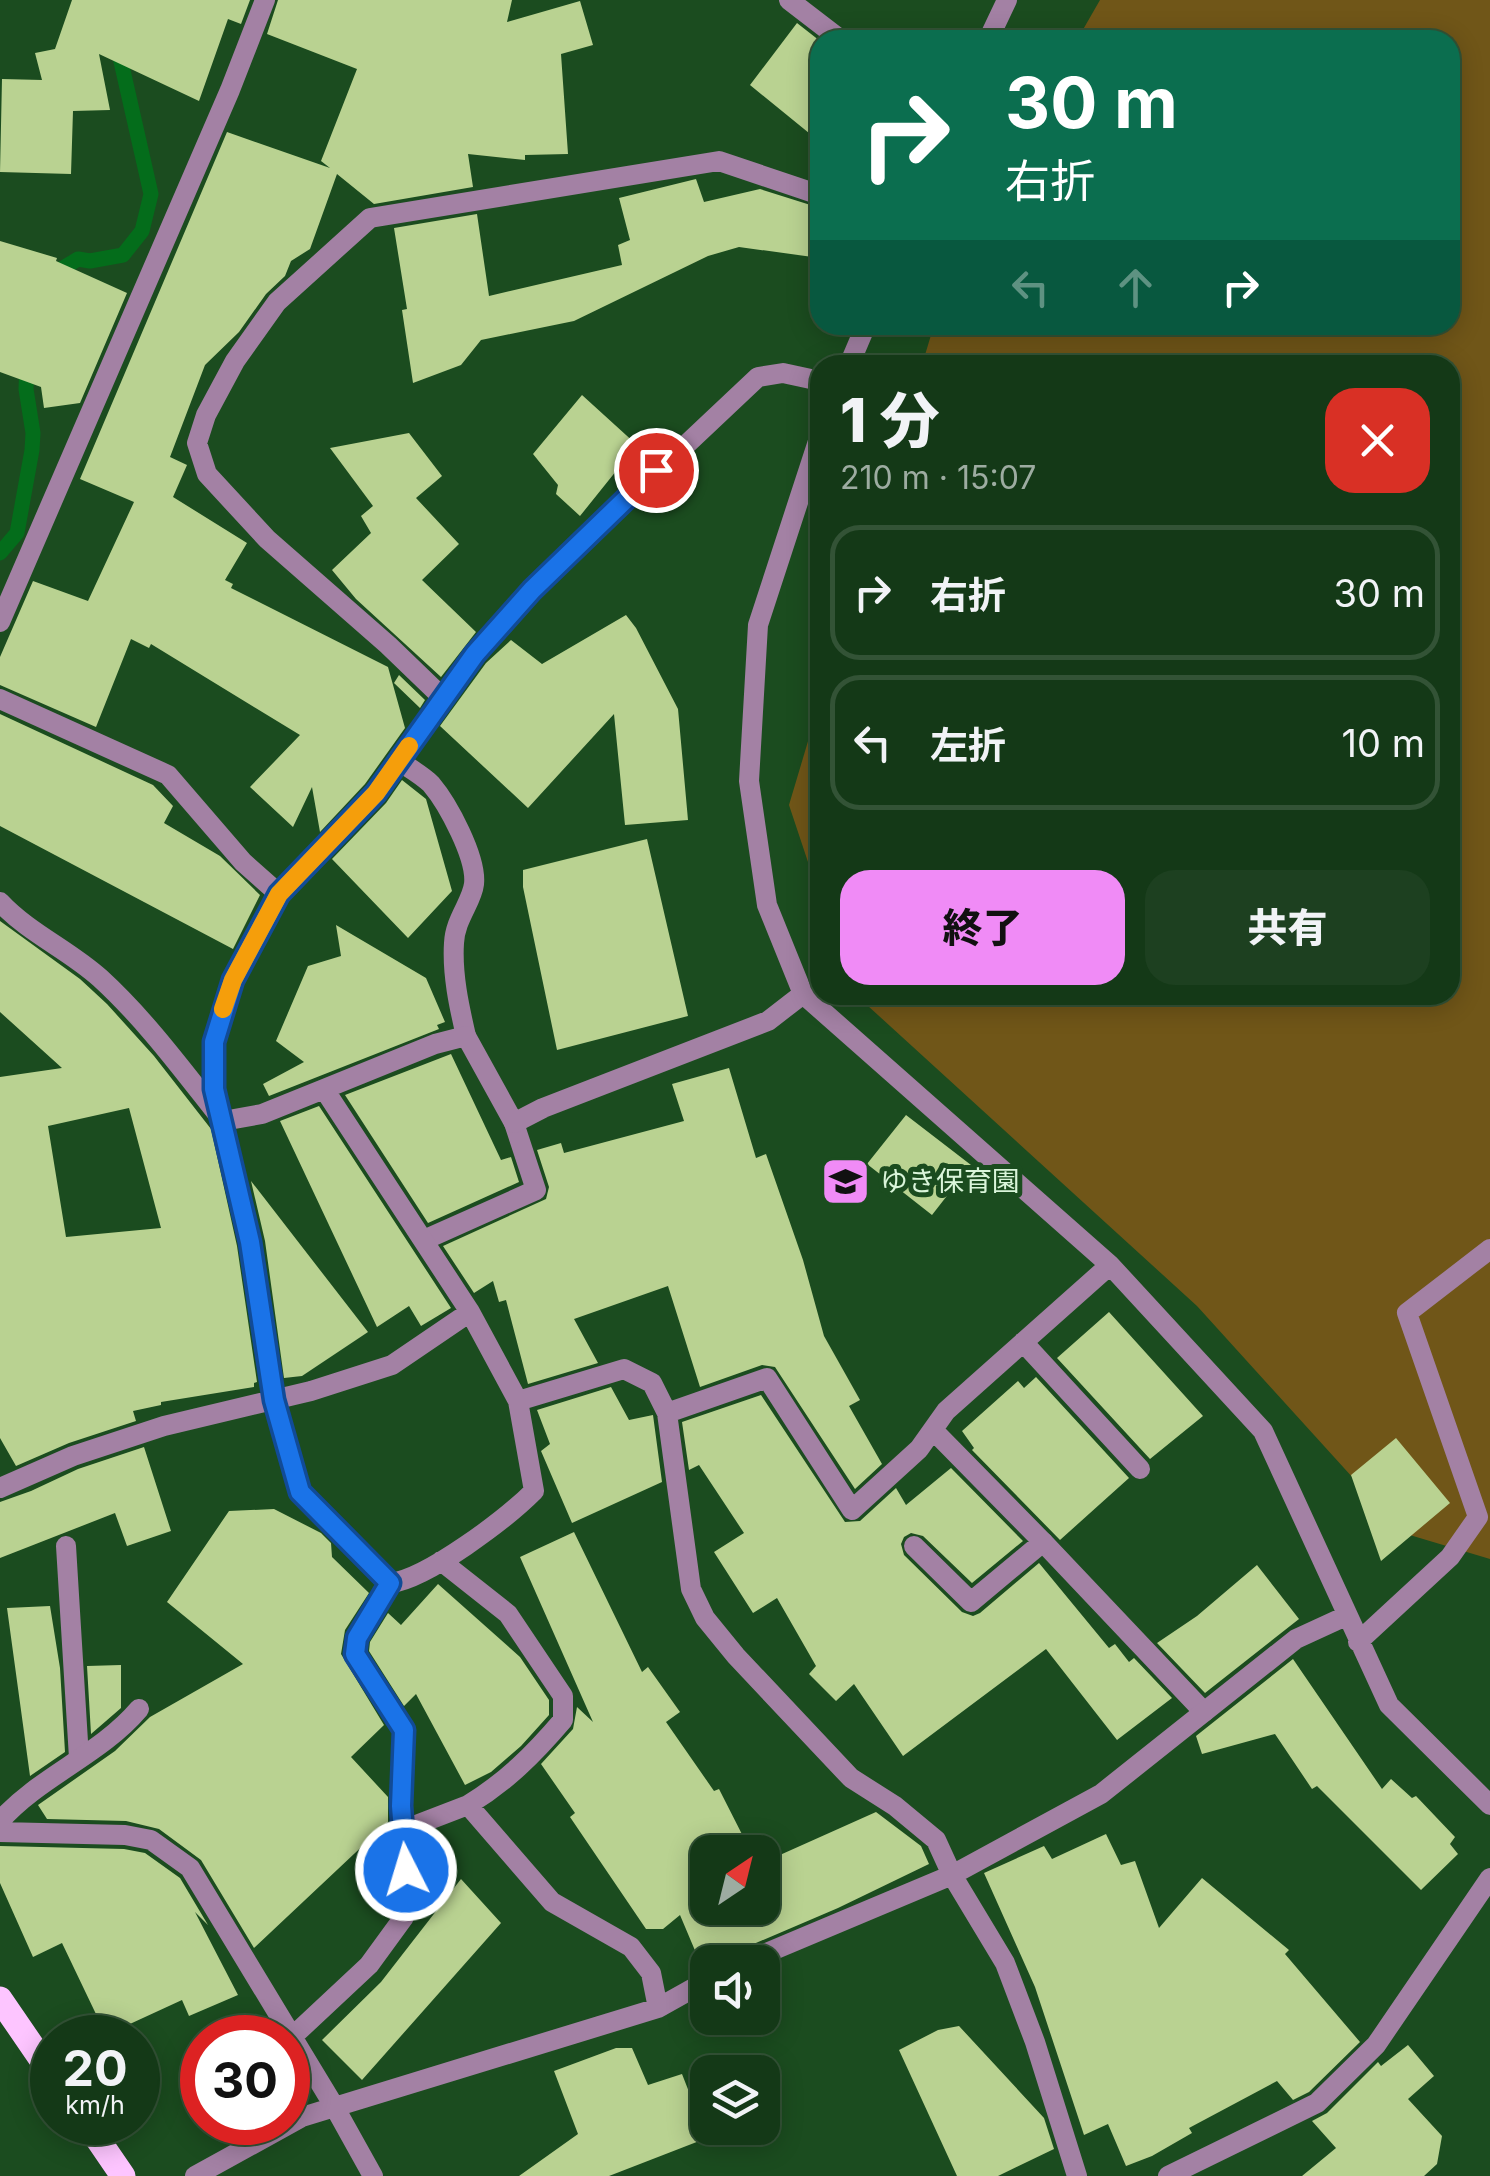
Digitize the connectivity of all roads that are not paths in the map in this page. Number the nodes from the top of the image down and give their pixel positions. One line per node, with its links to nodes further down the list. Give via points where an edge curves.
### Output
1 (265, 0): 9 (street)
2 (789, 0): 4 (street)
3 (1007, 0): 5 (street)
4 (828, 30)
5 (993, 30)
6 (810, 192): 10 (street, via 719,161 370,218 277,302 206,415 197,444 207,474 267,539)
7 (810, 378): 10 (street, via 758,377 532,590)
8 (810, 466): 15 (street, via 758,625 749,781 767,905)
9 (0, 622)
10 (443, 698): 12 (street)
11 (0, 699): 13 (street, via 168,775 242,862)
12 (399, 760): 13 (street); 18 (street, via 430,783 470,857 474,885 458,916 454,943)
13 (279, 894): 20 (street, via 233,980 214,1042 214,1089)
14 (0, 902): 20 (street, via 98,976)
15 (802, 994): 16 (street); 21 (street, via 768,1021)
16 (810, 1001)
17 (815, 1005): 24 (street)
18 (466, 1036): 19 (street); 21 (street)
19 (324, 1089): 20 (street, via 262,1114); 22 (street)
20 (224, 1120): 27 (street)
21 (514, 1123): 22 (street, via 536,1190)
22 (424, 1240): 25 (street)
23 (1490, 1249): 39 (street, via 1407,1313 1478,1517 1450,1556)
24 (1110, 1265): 26 (street); 38 (street, via 1263,1431)
25 (470, 1312): 27 (street, via 392,1365); 28 (street)
26 (1023, 1342): 30 (street); 31 (street)
27 (274, 1400): 32 (street, via 164,1426); 37 (street, via 300,1492)
28 (518, 1401): 29 (street, via 624,1369 652,1382); 36 (street, via 534,1491)
29 (667, 1414): 30 (street, via 767,1378 852,1510); 48 (street, via 692,1589 705,1618 851,1778 936,1840)
30 (933, 1430): 33 (street)
31 (1140, 1469)
32 (0, 1488)
33 (1043, 1542): 35 (street, via 971,1602); 41 (street)
34 (66, 1546): 42 (street)
35 (914, 1546)
36 (440, 1562): 37 (street, via 408,1581); 44 (street, via 508,1614 562,1696 564,1720 504,1783)
37 (390, 1583): 46 (street, via 357,1638 355,1654 404,1730)
38 (1346, 1616): 39 (street); 41 (street, via 1296,1639)
39 (1358, 1642): 43 (street, via 1389,1706)
40 (139, 1708): 42 (street)
41 (1204, 1712): 48 (street, via 1101,1794)
42 (79, 1758): 45 (street)
43 (1490, 1804)
44 (468, 1806): 46 (street); 53 (street, via 552,1902 631,1947 652,1973)
45 (0, 1821)
46 (403, 1830): 55 (street, via 404,1917 369,1965)
47 (0, 1832): 54 (street, via 125,1835 172,1853 190,1868)
48 (952, 1875): 50 (street); 63 (street, via 1005,1963)
49 (1490, 1878): 64 (street, via 1376,2045 1317,2102)
50 (780, 1947)
51 (690, 1990): 53 (street)
52 (0, 1999): 56 (main road)
53 (658, 2008): 58 (street)
54 (279, 2015)
55 (310, 2020)
56 (30, 2043)
57 (310, 2067): 58 (street)
58 (334, 2106): 61 (street); 62 (street)
59 (102, 2145): 60 (main road)
60 (123, 2176)
61 (195, 2176)
62 (373, 2176)
63 (1077, 2176)
64 (1168, 2176)

